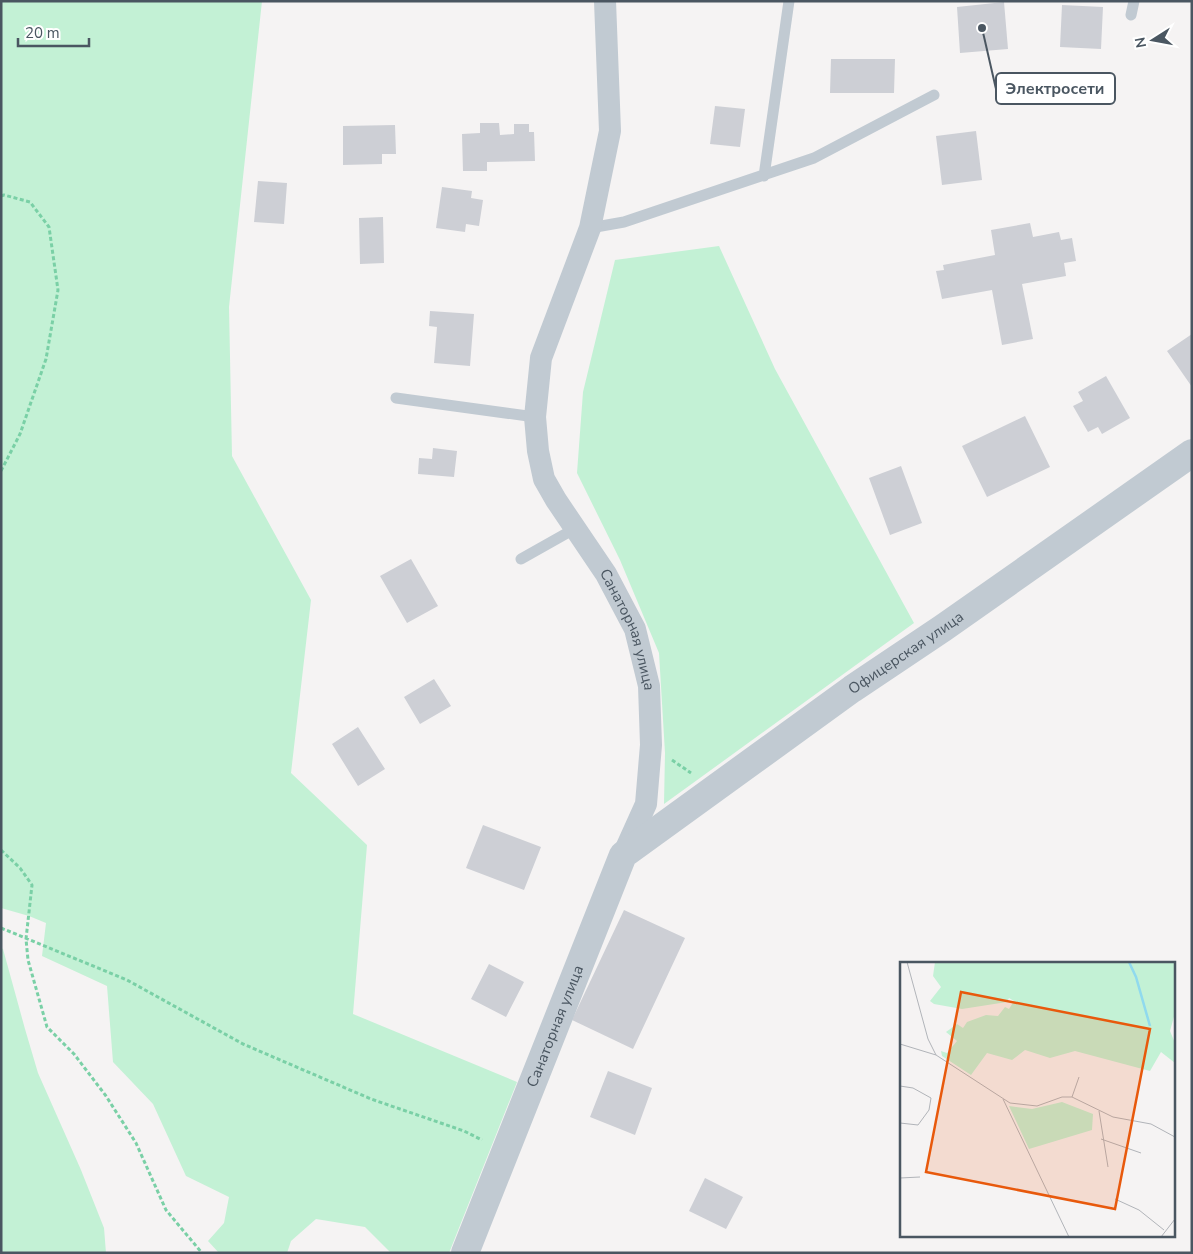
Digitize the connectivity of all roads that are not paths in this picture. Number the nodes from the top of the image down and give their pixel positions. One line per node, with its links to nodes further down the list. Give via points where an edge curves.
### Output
1 (605, 1): 7 (street, Санаторная улица, via 610,131)
2 (790, 1): 6 (lane)
3 (1134, 1): 4 (lane)
4 (1131, 15)
5 (934, 95): 6 (lane, via 814,158)
6 (764, 176): 7 (lane, via 624,222)
7 (590, 228): 9 (street, Санаторная улица, via 541,358)
8 (396, 398): 9 (lane)
9 (535, 417): 11 (street, Санаторная улица, via 544,479)
10 (1192, 453): 13 (street, Офицерская улица, via 852,689)
11 (576, 528): 12 (lane); 13 (street, Санаторная улица, via 606,574 635,629 649,686 651,745 646,804)
12 (521, 559)
13 (623, 856): 14 (street, Санаторная улица)
14 (465, 1253)

